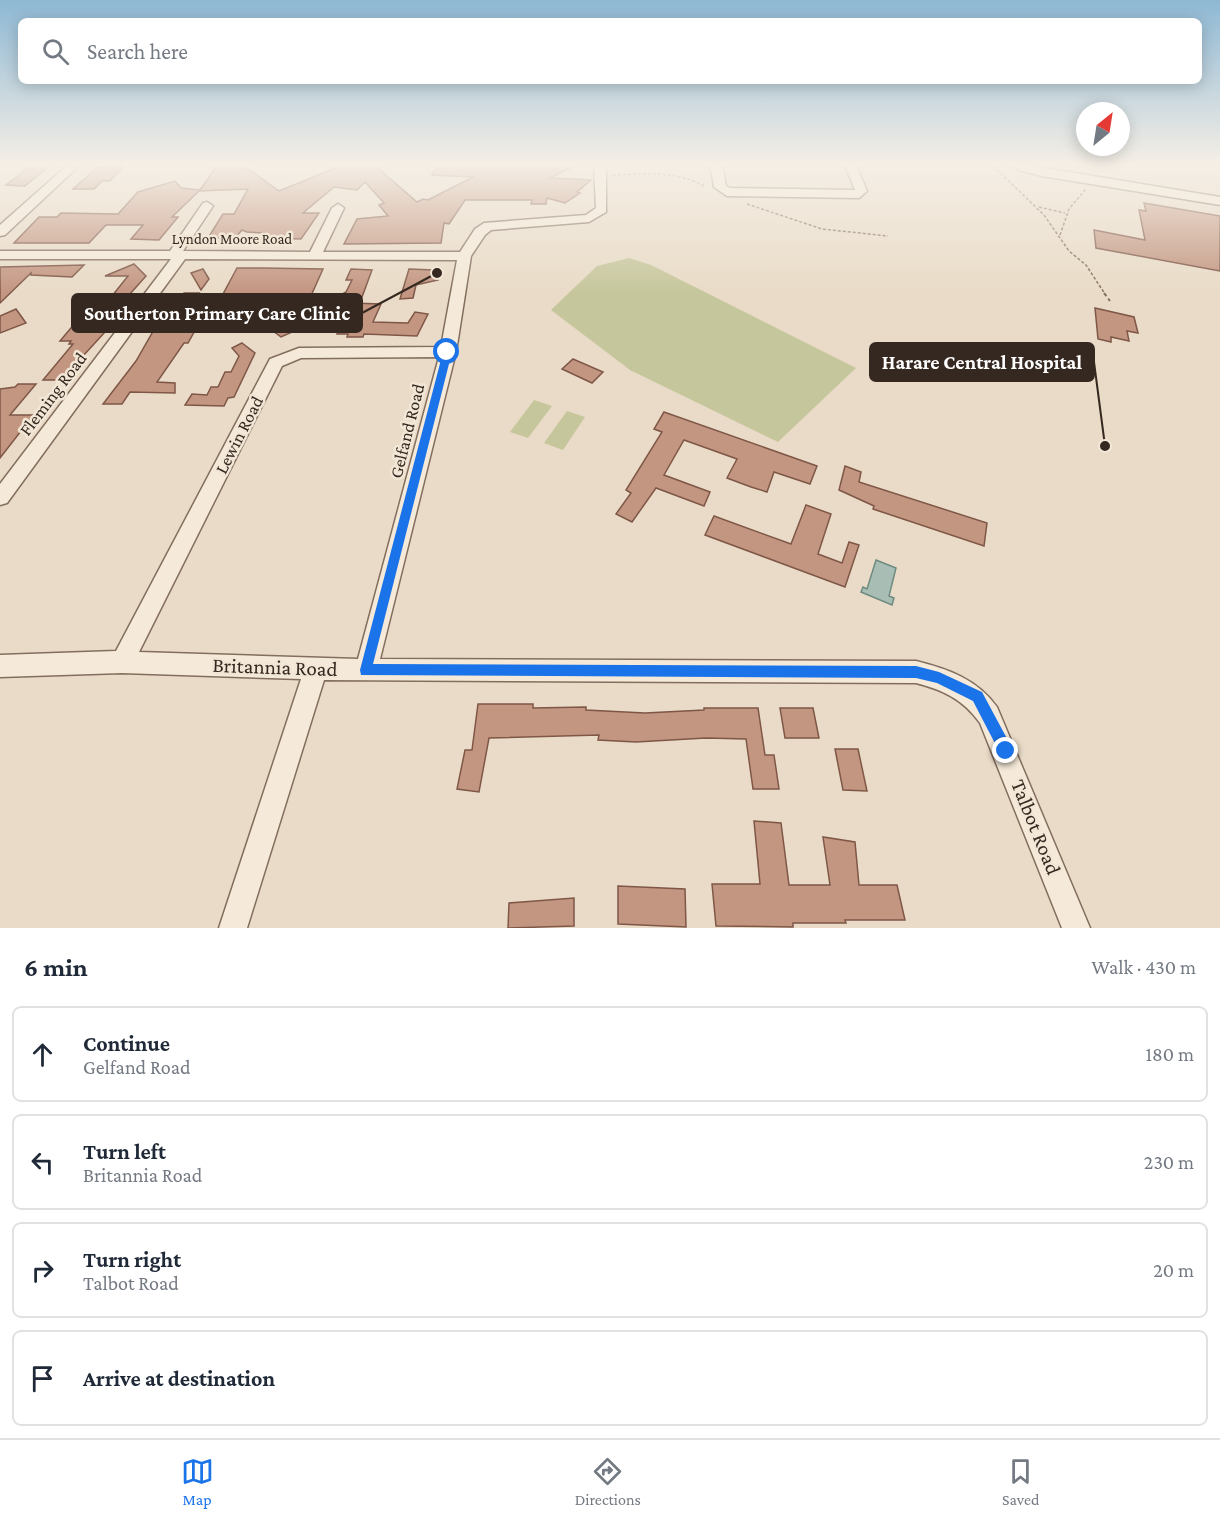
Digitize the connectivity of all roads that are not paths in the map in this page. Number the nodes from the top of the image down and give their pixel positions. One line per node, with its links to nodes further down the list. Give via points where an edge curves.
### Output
1 (29, 206): 7 (street)
2 (207, 206): 9 (street, Fleming Road)
3 (602, 206): 11 (street, Gelfand Road, via 598,214 589,218 488,226)
4 (1204, 206): 6 (street)
5 (338, 208): 10 (street)
6 (1220, 210)
7 (0, 232)
8 (0, 255): 9 (street, Lyndon Moore Road)
9 (177, 255): 10 (street, Lyndon Moore Road); 13 (street, Fleming Road)
10 (314, 256): 11 (street, Lyndon Moore Road)
11 (464, 256): 12 (street, Gelfand Road)
12 (447, 352): 14 (street, Lewin Road, via 298,353 276,363); 17 (street, Gelfand Road)
13 (0, 498)
14 (122, 662): 15 (street, Britannia Road); 16 (street, Britannia Road)
15 (3, 667)
16 (316, 668): 17 (street, Britannia Road); 19 (street)
17 (366, 670): 18 (street, Britannia Road, via 916,672)
18 (977, 696): 20 (street, Talbot Road, via 1006,751)
19 (233, 928)
20 (1076, 928)

